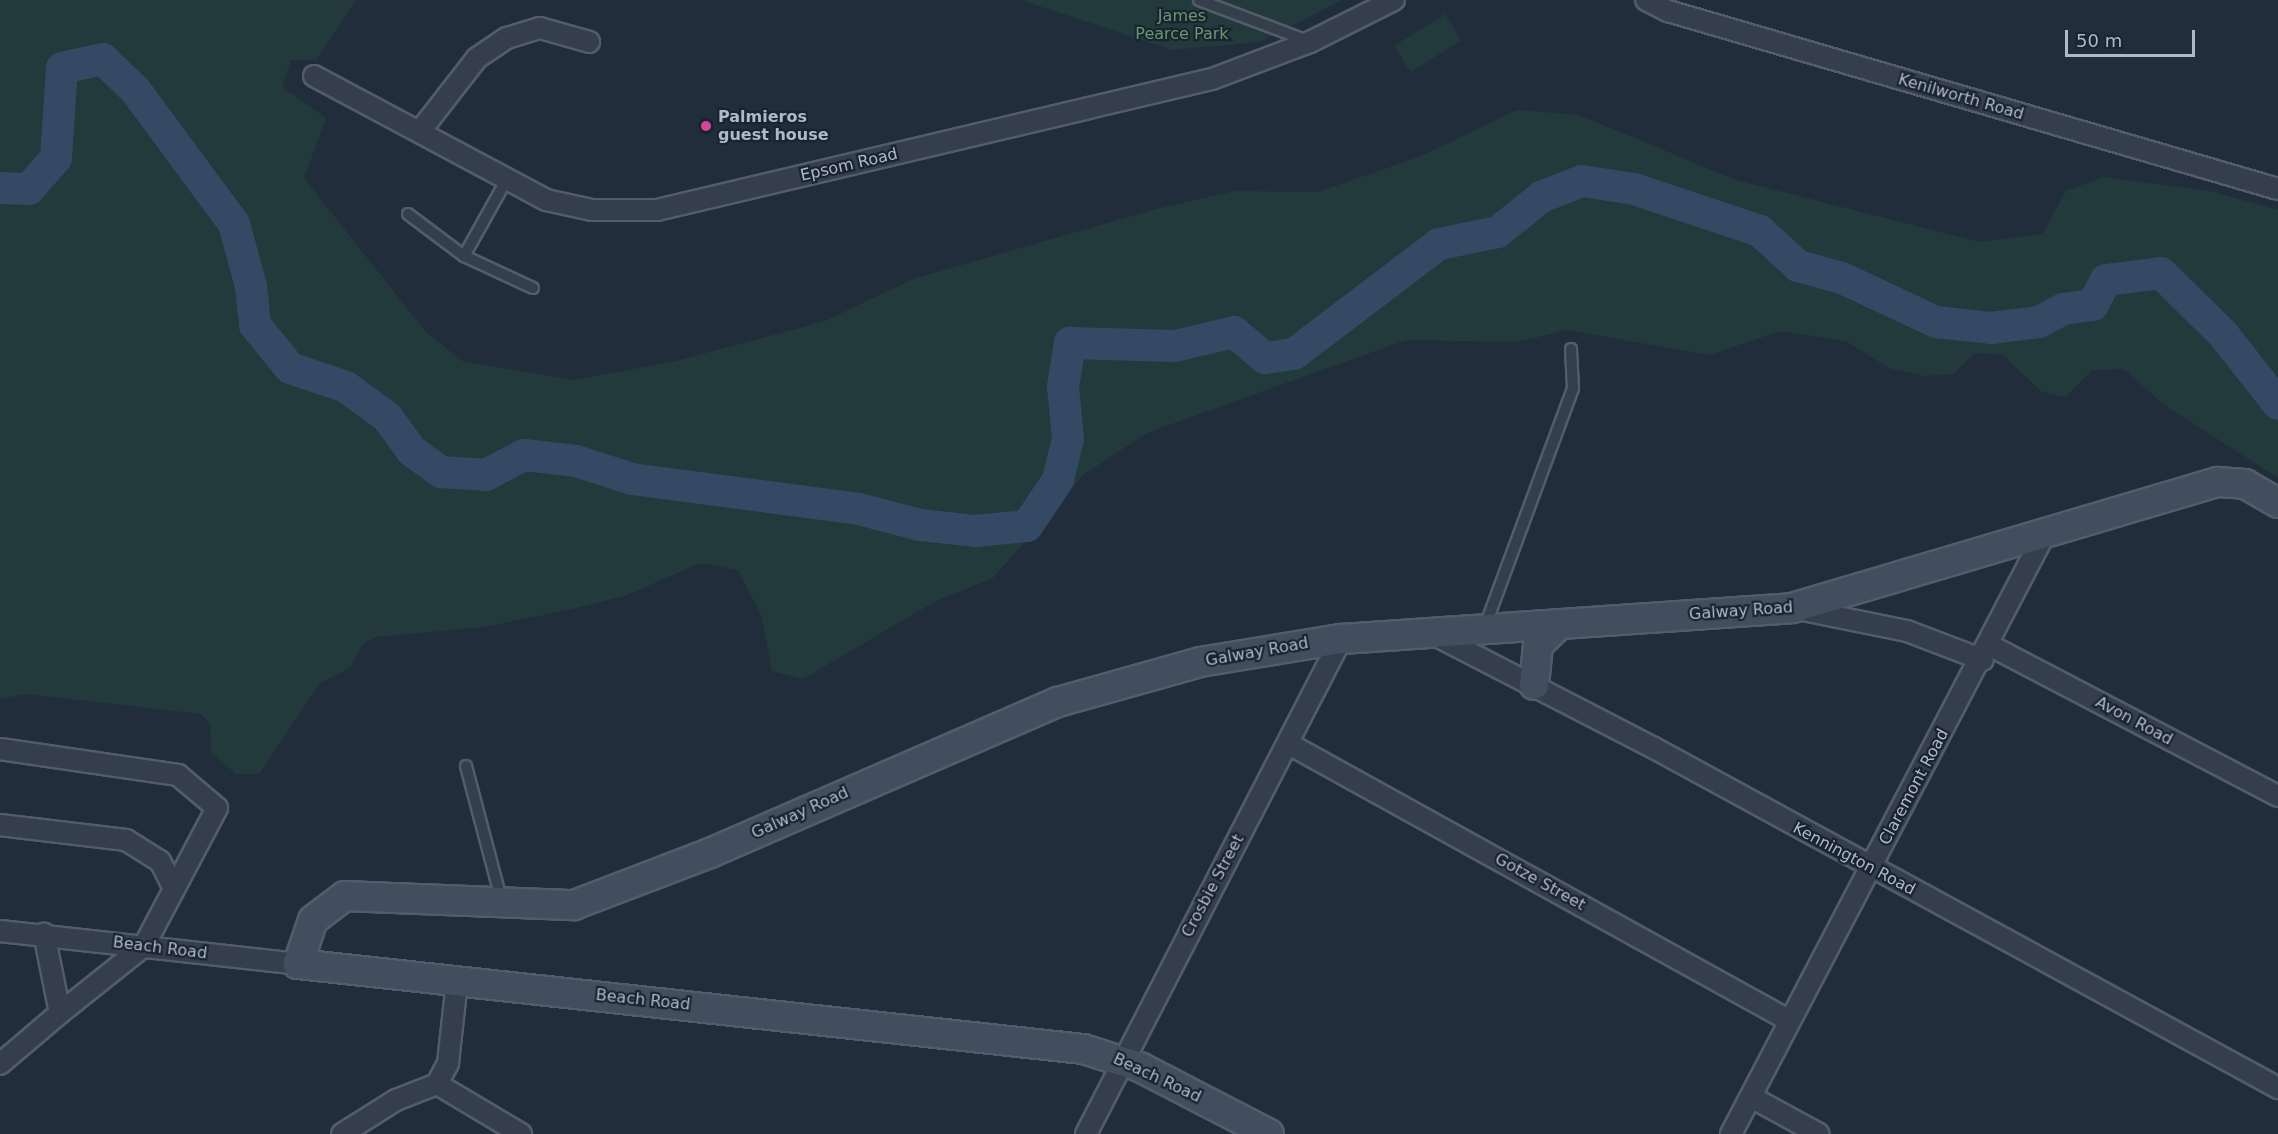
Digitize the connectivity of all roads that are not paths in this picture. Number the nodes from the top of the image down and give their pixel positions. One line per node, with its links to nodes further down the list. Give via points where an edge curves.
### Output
1 (1199, 0): 5 (lane)
2 (1395, 0): 5 (street, Epsom Road)
3 (1646, 0): 9 (street, Kenilworth Road, via 1668,11)
4 (589, 42): 7 (street, via 540,28 507,38 477,58)
5 (1310, 42): 8 (street, Epsom Road, via 1212,79 657,210 566,206)
6 (314, 76): 7 (street, Epsom Road)
7 (421, 130): 8 (street, Epsom Road)
8 (506, 181): 11 (lane)
9 (2278, 189)
10 (408, 214): 11 (lane)
11 (464, 256): 12 (lane)
12 (533, 288)
13 (1571, 349): 18 (lane, via 1573,388 1485,613)
14 (2278, 503): 15 (street, Galway Road, via 2245,484 2218,482)
15 (2044, 535): 16 (street, Galway Road); 21 (street, Claremont Road)
16 (1792, 608): 17 (street, Galway Road); 21 (street, Avon Road, via 1907,631)
17 (1560, 624): 18 (street, Galway Road); 22 (street, via 1538,645)
18 (1484, 629): 19 (street, Galway Road)
19 (1430, 633): 20 (street, Galway Road); 22 (street, Kennington Road)
20 (1341, 639): 23 (street, Crosbie Street); 30 (street, Galway Road, via 1200,662 1087,692 616,892 574,906)
21 (1987, 653): 26 (street, Avon Road); 28 (street, Claremont Road)
22 (1534, 685): 28 (street, Kennington Road)
23 (1289, 744): 37 (street, Gotze Street); 38 (street, Crosbie Street)
24 (0, 749): 29 (street, via 178,775 217,808)
25 (466, 766): 30 (lane)
26 (2278, 796)
27 (0, 825): 29 (street, via 126,840 160,861)
28 (1871, 868): 37 (street, Claremont Road); 41 (street, Kennington Road)
29 (174, 889): 33 (street)
30 (502, 905): 34 (street, Galway Road, via 345,896 313,920)
31 (0, 931): 32 (street, Beach Road)
32 (44, 934): 33 (street, Beach Road); 36 (street)
33 (144, 946): 34 (street, Beach Road); 36 (street)
34 (298, 964): 35 (street, Beach Road)
35 (457, 981): 38 (street, Beach Road, via 1037,1043); 40 (street, via 447,1063)
36 (60, 1013): 39 (street)
37 (1790, 1021): 42 (street, Claremont Road)
38 (1121, 1059): 45 (street, Crosbie Street); 46 (street, Beach Road)
39 (0, 1064)
40 (437, 1084): 43 (street, via 396,1100); 44 (street)
41 (2278, 1088)
42 (1751, 1097): 47 (street, Claremont Road); 48 (street)
43 (342, 1134)
44 (521, 1134)
45 (1086, 1134)
46 (1269, 1134)
47 (1731, 1134)
48 (1820, 1134)

